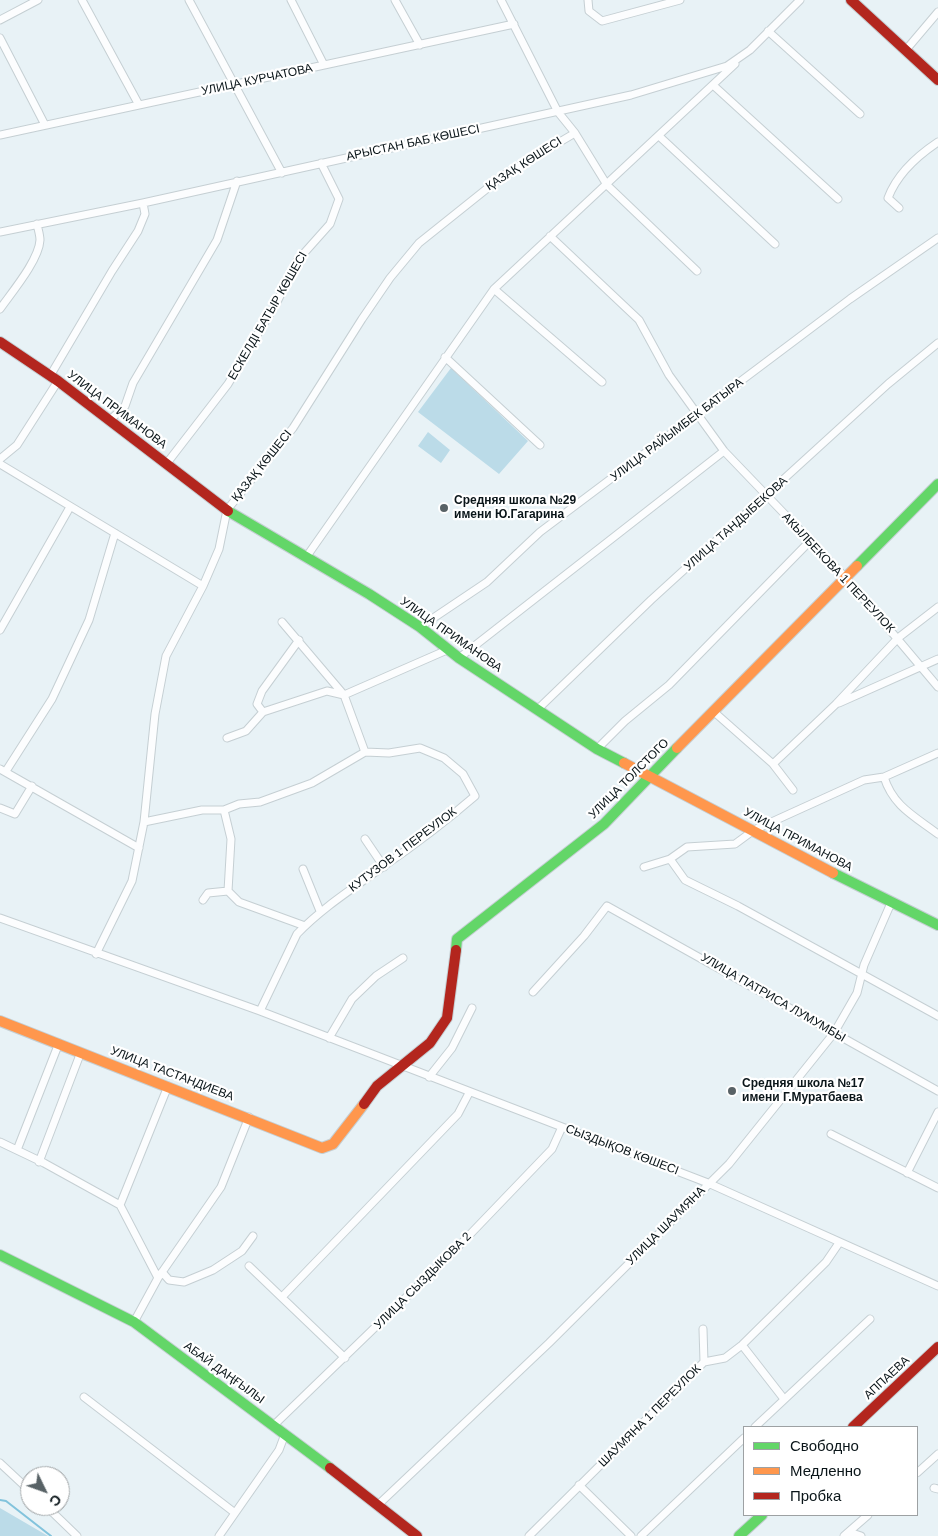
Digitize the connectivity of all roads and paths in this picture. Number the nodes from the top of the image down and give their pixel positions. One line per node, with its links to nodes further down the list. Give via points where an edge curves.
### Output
1 (38, 0): 12 (street)
2 (82, 0): 23 (street)
3 (189, 0): 21 (street)
4 (291, 0): 19 (street)
5 (395, 0): 16 (street)
6 (501, 0): 13 (street)
7 (588, 0): 8 (street, via 589,11 602,21)
8 (680, 0)
9 (800, 0): 14 (street, АРЫСТАН БАБ КӨШЕСІ)
10 (851, 0): 18 (street)
11 (938, 12): 18 (street)
12 (0, 20)
13 (514, 24): 16 (street, УЛИЦА КУРЧАТОВА); 24 (street)
14 (768, 30): 17 (street, АРЫСТАН БАБ КӨШЕСІ); 25 (street)
15 (0, 38): 26 (street)
16 (420, 45): 19 (street, УЛИЦА КУРЧАТОВА)
17 (750, 50): 22 (street); 24 (street, АРЫСТАН БАБ КӨШЕСІ, via 727,66 631,95)
18 (905, 51): 20 (street)
19 (324, 66): 21 (street, УЛИЦА КУРЧАТОВА)
20 (938, 80)
21 (233, 85): 23 (street, УЛИЦА КУРЧАТОВА); 32 (street)
22 (713, 85): 29 (street); 35 (street)
23 (139, 105): 26 (street, УЛИЦА КУРЧАТОВА)
24 (558, 112): 27 (street); 31 (street, АРЫСТАН БАБ КӨШЕСІ)
25 (860, 114)
26 (45, 125): 28 (street, УЛИЦА КУРЧАТОВА)
27 (575, 133): 34 (street); 61 (street, ҚАЗАҚ КӨШЕСІ, via 504,175 419,243 362,318 293,428)
28 (0, 135)
29 (659, 136): 34 (street); 42 (street)
30 (938, 142): 37 (street, via 919,155 893,186 888,198)
31 (321, 163): 32 (street, АРЫСТАН БАБ КӨШЕСІ); 56 (street, ЕСКЕЛДІ БАТЫР КӨШЕСІ, via 339,199 335,215 298,261 228,384)
32 (282, 173): 33 (street, АРЫСТАН БАБ КӨШЕСІ)
33 (237, 181): 36 (street, АРЫСТАН БАБ КӨШЕСІ); 52 (street, via 217,240 138,376 125,406)
34 (607, 185): 40 (street); 43 (street)
35 (838, 199)
36 (143, 203): 38 (street, АРЫСТАН БАБ КӨШЕСІ); 49 (street, via 145,214 138,231 112,271)
37 (899, 208)
38 (37, 224): 39 (street, АРЫСТАН БАБ КӨШЕСІ); 45 (street, via 40,241 31,262)
39 (0, 232)
40 (550, 236): 44 (street); 51 (street, АКЫЛБЕКОВА 1 ПЕРЕУЛОК, via 639,320 669,375)
41 (938, 238): 51 (street, УЛИЦА РАЙЫМБЕК БАТЫРА, via 823,319)
42 (775, 244)
43 (697, 270)
44 (494, 289): 48 (street); 50 (street)
45 (0, 309)
46 (0, 342): 49 (street, УЛИЦА ПРИМАНОВА)
47 (938, 343): 59 (street, УЛИЦА ТАНДЫБЕКОВА, via 888,384)
48 (445, 357): 53 (street); 64 (street)
49 (54, 379): 52 (street, УЛИЦА ПРИМАНОВА); 55 (street, via 17,445)
50 (602, 382)
51 (697, 415): 54 (street, АКЫЛБЕКОВА 1 ПЕРЕУЛОК); 69 (street, УЛИЦА РАЙЫМБЕК БАТЫРА, via 540,532 486,582)
52 (109, 421): 56 (street, УЛИЦА ПРИМАНОВА)
53 (540, 445)
54 (724, 451): 59 (street, АКЫЛБЕКОВА 1 ПЕРЕУЛОК); 74 (street)
55 (0, 459)
56 (167, 463): 61 (street, УЛИЦА ПРИМАНОВА)
57 (0, 464): 60 (street)
58 (938, 484): 65 (street, УЛИЦА ТОЛСТОГО)
59 (767, 497): 63 (street, АКЫЛБЕКОВА 1 ПЕРЕУЛОК); 82 (street, УЛИЦА ТАНДЫБЕКОВА, via 651,600)
60 (70, 507): 62 (street); 70 (street)
61 (227, 510): 64 (street, УЛИЦА ПРИМАНОВА); 66 (street, ҚАЗАҚ КӨШЕСІ, via 219,549)
62 (115, 532): 66 (street); 90 (street, via 89,620 52,699)
63 (811, 540): 65 (street, АКЫЛБЕКОВА 1 ПЕРЕУЛОК); 86 (street, via 669,685 624,721)
64 (307, 556): 69 (street, УЛИЦА ПРИМАНОВА)
65 (846, 578): 71 (street, АКЫЛБЕКОВА 1 ПЕРЕУЛОК); 83 (street, УЛИЦА ТОЛСТОГО)
66 (204, 586): 97 (street, ҚАЗАҚ КӨШЕСІ, via 166,656 155,714)
67 (938, 607): 71 (street)
68 (282, 622): 72 (street)
69 (420, 627): 73 (street, УЛИЦА ПРИМАНОВА)
70 (0, 630)
71 (898, 638): 76 (street, АКЫЛБЕКОВА 1 ПЕРЕУЛОК); 77 (street)
72 (299, 640): 80 (street); 84 (street, via 262,691 257,704)
73 (447, 650): 74 (street, УЛИЦА ПРИМАНОВА); 80 (street)
74 (459, 658): 82 (street, УЛИЦА ПРИМАНОВА)
75 (938, 659): 76 (street)
76 (920, 668): 78 (street, АКЫЛБЕКОВА 1 ПЕРЕУЛОК); 79 (street)
77 (857, 682): 79 (street); 81 (street)
78 (938, 687)
79 (868, 690): 81 (street)
80 (344, 695): 84 (street, via 327,691); 87 (street)
81 (836, 704): 89 (street)
82 (538, 709): 86 (street, УЛИЦА ПРИМАНОВА)
83 (713, 711): 89 (street); 91 (street, УЛИЦА ТОЛСТОГО)
84 (263, 712): 85 (street, via 246,731)
85 (227, 738)
86 (597, 749): 91 (street, УЛИЦА ПРИМАНОВА)
87 (365, 752): 96 (street, via 312,783 260,802 239,804); 103 (street, КУТУЗОВ 1 ПЕРЕУЛОК, via 390,753 420,748 444,758 463,774 475,796)
88 (938, 753): 92 (street)
89 (774, 764): 94 (street)
90 (3, 770): 93 (street)
91 (651, 776): 98 (street, УЛИЦА ПРИМАНОВА); 125 (street, УЛИЦА ТОЛСТОГО, via 604,824 457,939 447,1018 430,1043)
92 (884, 777): 98 (street, via 864,780); 99 (street, via 889,793 900,805)
93 (32, 786): 95 (street, via 15,814); 101 (street)
94 (793, 790)
95 (0, 808)
96 (224, 810): 97 (street, via 202,810); 106 (street, via 231,839)
97 (144, 822): 101 (street, ҚАЗАҚ КӨШЕСІ)
98 (754, 830): 102 (street, via 735,844 687,847); 108 (street, УЛИЦА ПРИМАНОВА)
99 (938, 834)
100 (364, 839): 103 (street)
101 (139, 848): 113 (street, ҚАЗАҚ КӨШЕСІ, via 132,880)
102 (670, 859): 104 (street); 115 (street, via 685,880)
103 (384, 866): 109 (street, КУТУЗОВ 1 ПЕРЕУЛОК)
104 (644, 867)
105 (303, 869): 109 (street)
106 (228, 891): 107 (street, via 208,893); 112 (street, via 240,902)
107 (203, 900)
108 (891, 903): 111 (street, УЛИЦА ПРИМАНОВА); 115 (street, УЛИЦА ШАУМЯНА, via 864,965)
109 (320, 911): 112 (street, КУТУЗОВ 1 ПЕРЕУЛОК)
110 (0, 918): 113 (street, СЫЗДЫҚОВ КӨШЕСІ)
111 (938, 925)
112 (305, 926): 118 (street, КУТУЗОВ 1 ПЕРЕУЛОК, via 297,934)
113 (96, 954): 118 (street, СЫЗДЫҚОВ КӨШЕСІ)
114 (404, 958): 122 (street, via 376,976 352,1000)
115 (863, 975): 119 (street); 121 (street, УЛИЦА ШАУМЯНА)
116 (533, 992): 121 (street, УЛИЦА ПАТРИСА ЛУМУМБЫ, via 607,906)
117 (472, 1008): 126 (street, via 452,1048)
118 (260, 1011): 122 (street, СЫЗДЫҚОВ КӨШЕСІ)
119 (938, 1016)
120 (0, 1021): 123 (street, УЛИЦА ТАСТАНДИЕВА)
121 (834, 1033): 128 (street, УЛИЦА ПАТРИСА ЛУМУМБЫ); 139 (street, УЛИЦА ШАУМЯНА, via 729,1164)
122 (329, 1038): 125 (street, СЫЗДЫҚОВ КӨШЕСІ)
123 (60, 1043): 124 (street, УЛИЦА ТАСТАНДИЕВА); 136 (street)
124 (81, 1052): 127 (street, УЛИЦА ТАСТАНДИЕВА); 137 (street)
125 (400, 1066): 126 (street, СЫЗДЫҚОВ КӨШЕСІ); 135 (street, УЛИЦА ТОЛСТОГО, via 377,1086)
126 (429, 1077): 129 (street, СЫЗДЫҚОВ КӨШЕСІ)
127 (168, 1086): 131 (street, УЛИЦА ТАСТАНДИЕВА); 141 (street)
128 (938, 1091)
129 (469, 1093): 132 (street, СЫЗДЫҚОВ КӨШЕСІ); 148 (street, via 458,1114)
130 (938, 1112): 138 (street)
131 (248, 1117): 135 (street, УЛИЦА ТАСТАНДИЕВА, via 322,1148); 146 (street, via 221,1187)
132 (562, 1128): 139 (street, СЫЗДЫҚОВ КӨШЕСІ); 154 (street, УЛИЦА СЫЗДЫКОВА 2, via 552,1149)
133 (831, 1134): 138 (street)
134 (0, 1142): 136 (street)
135 (334, 1144)
136 (17, 1150): 137 (street)
137 (39, 1162): 141 (street)
138 (907, 1173): 140 (street)
139 (708, 1183): 143 (street, СЫЗДЫҚОВ КӨШЕСІ); 168 (street, УЛИЦА ШАУМЯНА, via 549,1343)
140 (938, 1188)
141 (120, 1205): 146 (street)
142 (253, 1236): 146 (street, via 242,1251 213,1270 184,1282)
143 (839, 1243): 147 (street, СЫЗДЫҚОВ КӨШЕСІ); 152 (street, ШАУМЯНА 1 ПЕРЕУЛОК, via 826,1262)
144 (0, 1255): 150 (street, АБАЙ ДАҢҒЫЛЫ)
145 (249, 1266): 148 (street)
146 (160, 1275): 150 (street)
147 (938, 1286)
148 (282, 1297): 154 (street)
149 (870, 1319): 157 (street)
150 (134, 1322): 158 (street, АБАЙ ДАҢҒЫЛЫ)
151 (704, 1328): 155 (street)
152 (742, 1345): 155 (street, ШАУМЯНА 1 ПЕРЕУЛОК, via 725,1358); 157 (street)
153 (938, 1347): 160 (street, АППАЕВА)
154 (345, 1358): 158 (street, УЛИЦА СЫЗДЫКОВА 2)
155 (704, 1362): 167 (street, ШАУМЯНА 1 ПЕРЕУЛОК)
156 (84, 1397): 169 (street)
157 (784, 1400): 159 (street)
158 (274, 1425): 161 (street, АБАЙ ДАҢҒЫЛЫ)
159 (756, 1426)
160 (853, 1426)
161 (285, 1434): 168 (street, АБАЙ ДАҢҒЫЛЫ); 169 (street, via 279,1450)
162 (743, 1439): 179 (street)
163 (938, 1454): 165 (street)
164 (0, 1463): 166 (street)
165 (918, 1472)
166 (20, 1482)
167 (579, 1485): 177 (street, ШАУМЯНА 1 ПЕРЕУЛОК); 178 (street)
168 (379, 1504): 176 (street, АБАЙ ДАҢҒЫЛЫ)
169 (235, 1512): 174 (street)
170 (56, 1516): 175 (street)
171 (761, 1516): 180 (street)
172 (867, 1516): 173 (street)
173 (847, 1534): 181 (street)
174 (221, 1535)
175 (77, 1536)
176 (417, 1536)
177 (529, 1536)
178 (631, 1536)
179 (641, 1536)
180 (740, 1536)
181 (861, 1536)

